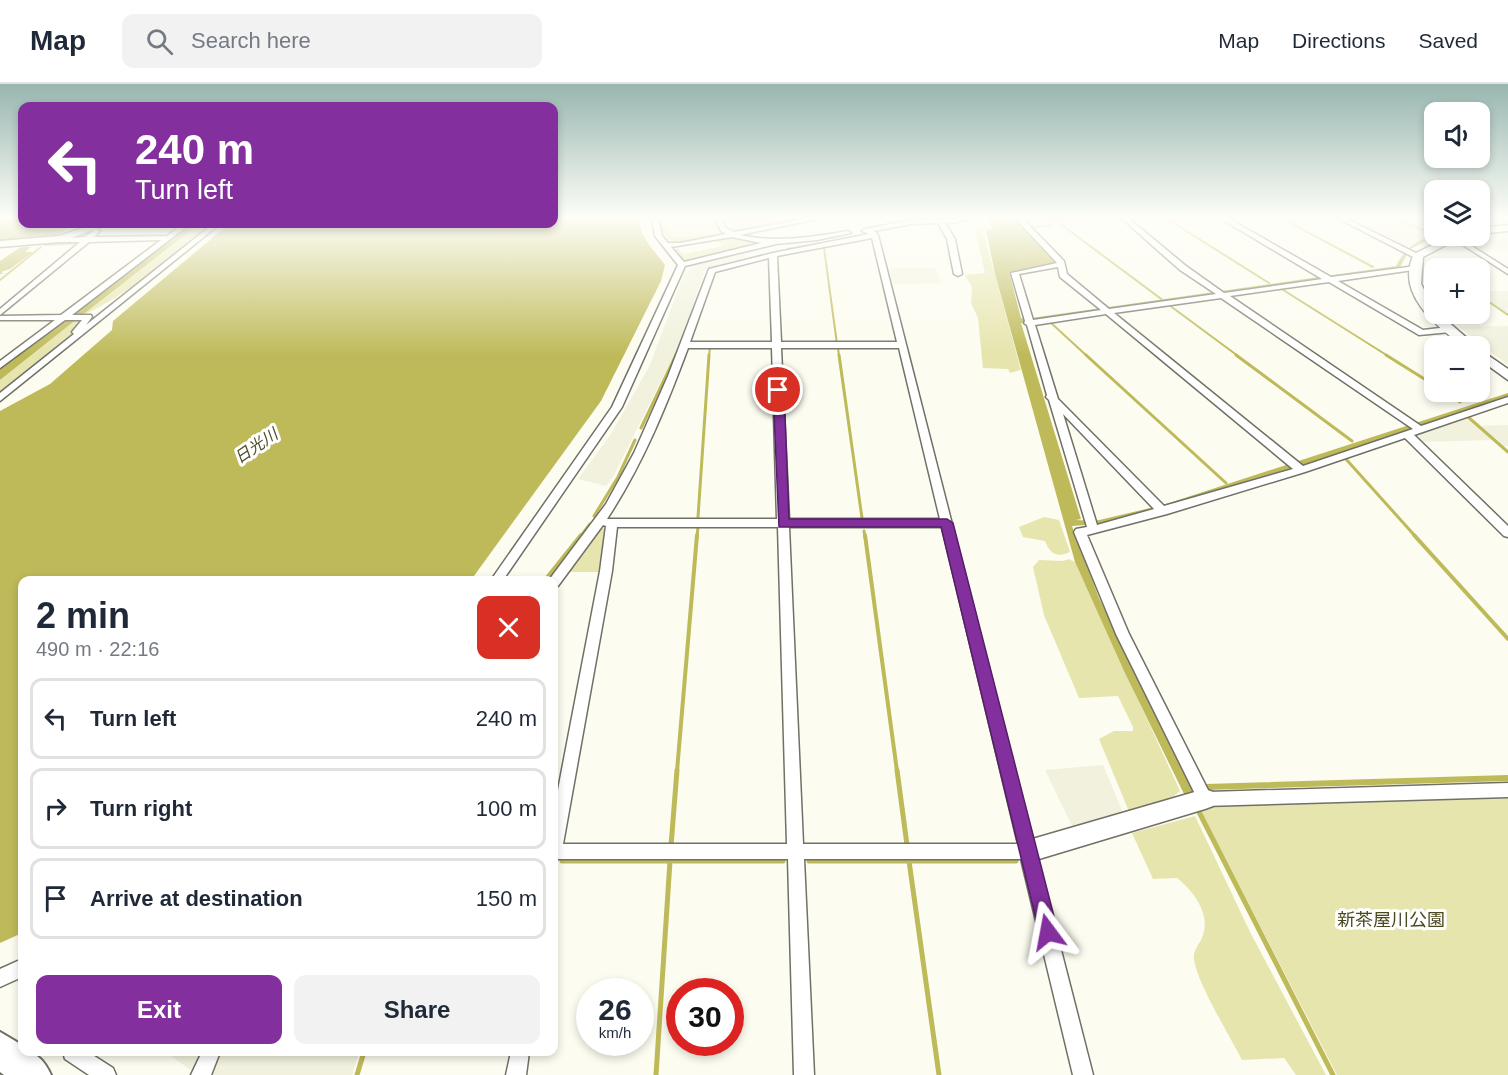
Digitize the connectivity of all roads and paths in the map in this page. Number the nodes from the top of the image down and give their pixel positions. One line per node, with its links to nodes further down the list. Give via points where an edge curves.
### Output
1 (57, 263): 21 (street)
2 (135, 263): 24 (street)
3 (169, 263): 16 (street)
4 (688, 263): 15 (street)
5 (741, 263): 30 (street, via 712,271)
6 (772, 263): 31 (street)
7 (879, 263): 32 (street)
8 (956, 263): 18 (street)
9 (1177, 263): 20 (street)
10 (1303, 263): 19 (street)
11 (1385, 263): 19 (street)
12 (1412, 263): 28 (street, via 1422,301)
13 (1495, 263): 17 (street)
14 (1061, 264): 22 (street, via 1063,275); 27 (street, via 1015,273)
15 (681, 265): 48 (street, via 617,407)
16 (162, 269): 25 (street); 33 (street)
17 (1508, 272)
18 (958, 274)
19 (1327, 277): 20 (street); 28 (street, via 1422,333)
20 (1220, 293): 22 (street); 40 (street)
21 (4, 304): 23 (street)
22 (1105, 309): 27 (street); 41 (street)
23 (0, 313)
24 (64, 317): 25 (street); 26 (street); 35 (street)
25 (85, 317): 33 (street)
26 (0, 318)
27 (1028, 320): 37 (street)
28 (1448, 330): 29 (street)
29 (1456, 336)
30 (687, 345): 31 (street); 43 (street)
31 (777, 345): 32 (street); 45 (street)
32 (902, 345): 44 (street)
33 (67, 346): 38 (street)
34 (1490, 362): 36 (street)
35 (0, 365)
36 (1508, 376)
37 (1051, 397): 42 (street); 46 (street)
38 (0, 398)
39 (1508, 400): 40 (street)
40 (1413, 428): 41 (street); 47 (street)
41 (1297, 466): 42 (street)
42 (1160, 507): 46 (street)
43 (606, 522): 45 (street); 49 (street); 52 (street, via 606,571)
44 (947, 523): 45 (street); 54 (street)
45 (783, 524): 55 (street)
46 (1092, 526): 51 (street, via 1080,532 1091,564)
47 (1508, 533)
48 (500, 576)
49 (558, 578)
50 (1508, 790): 51 (street)
51 (1197, 795): 54 (street)
52 (558, 829)
53 (558, 851): 55 (street)
54 (1029, 851): 55 (street); 67 (street)
55 (795, 853): 66 (street)
56 (18, 970): 57 (street)
57 (0, 978)
58 (0, 1050): 62 (highway)
59 (78, 1056): 63 (street)
60 (209, 1056): 64 (street)
61 (519, 1056): 65 (street)
62 (33, 1075)
63 (106, 1075)
64 (201, 1075)
65 (516, 1075)
66 (804, 1075)
67 (1083, 1075)

